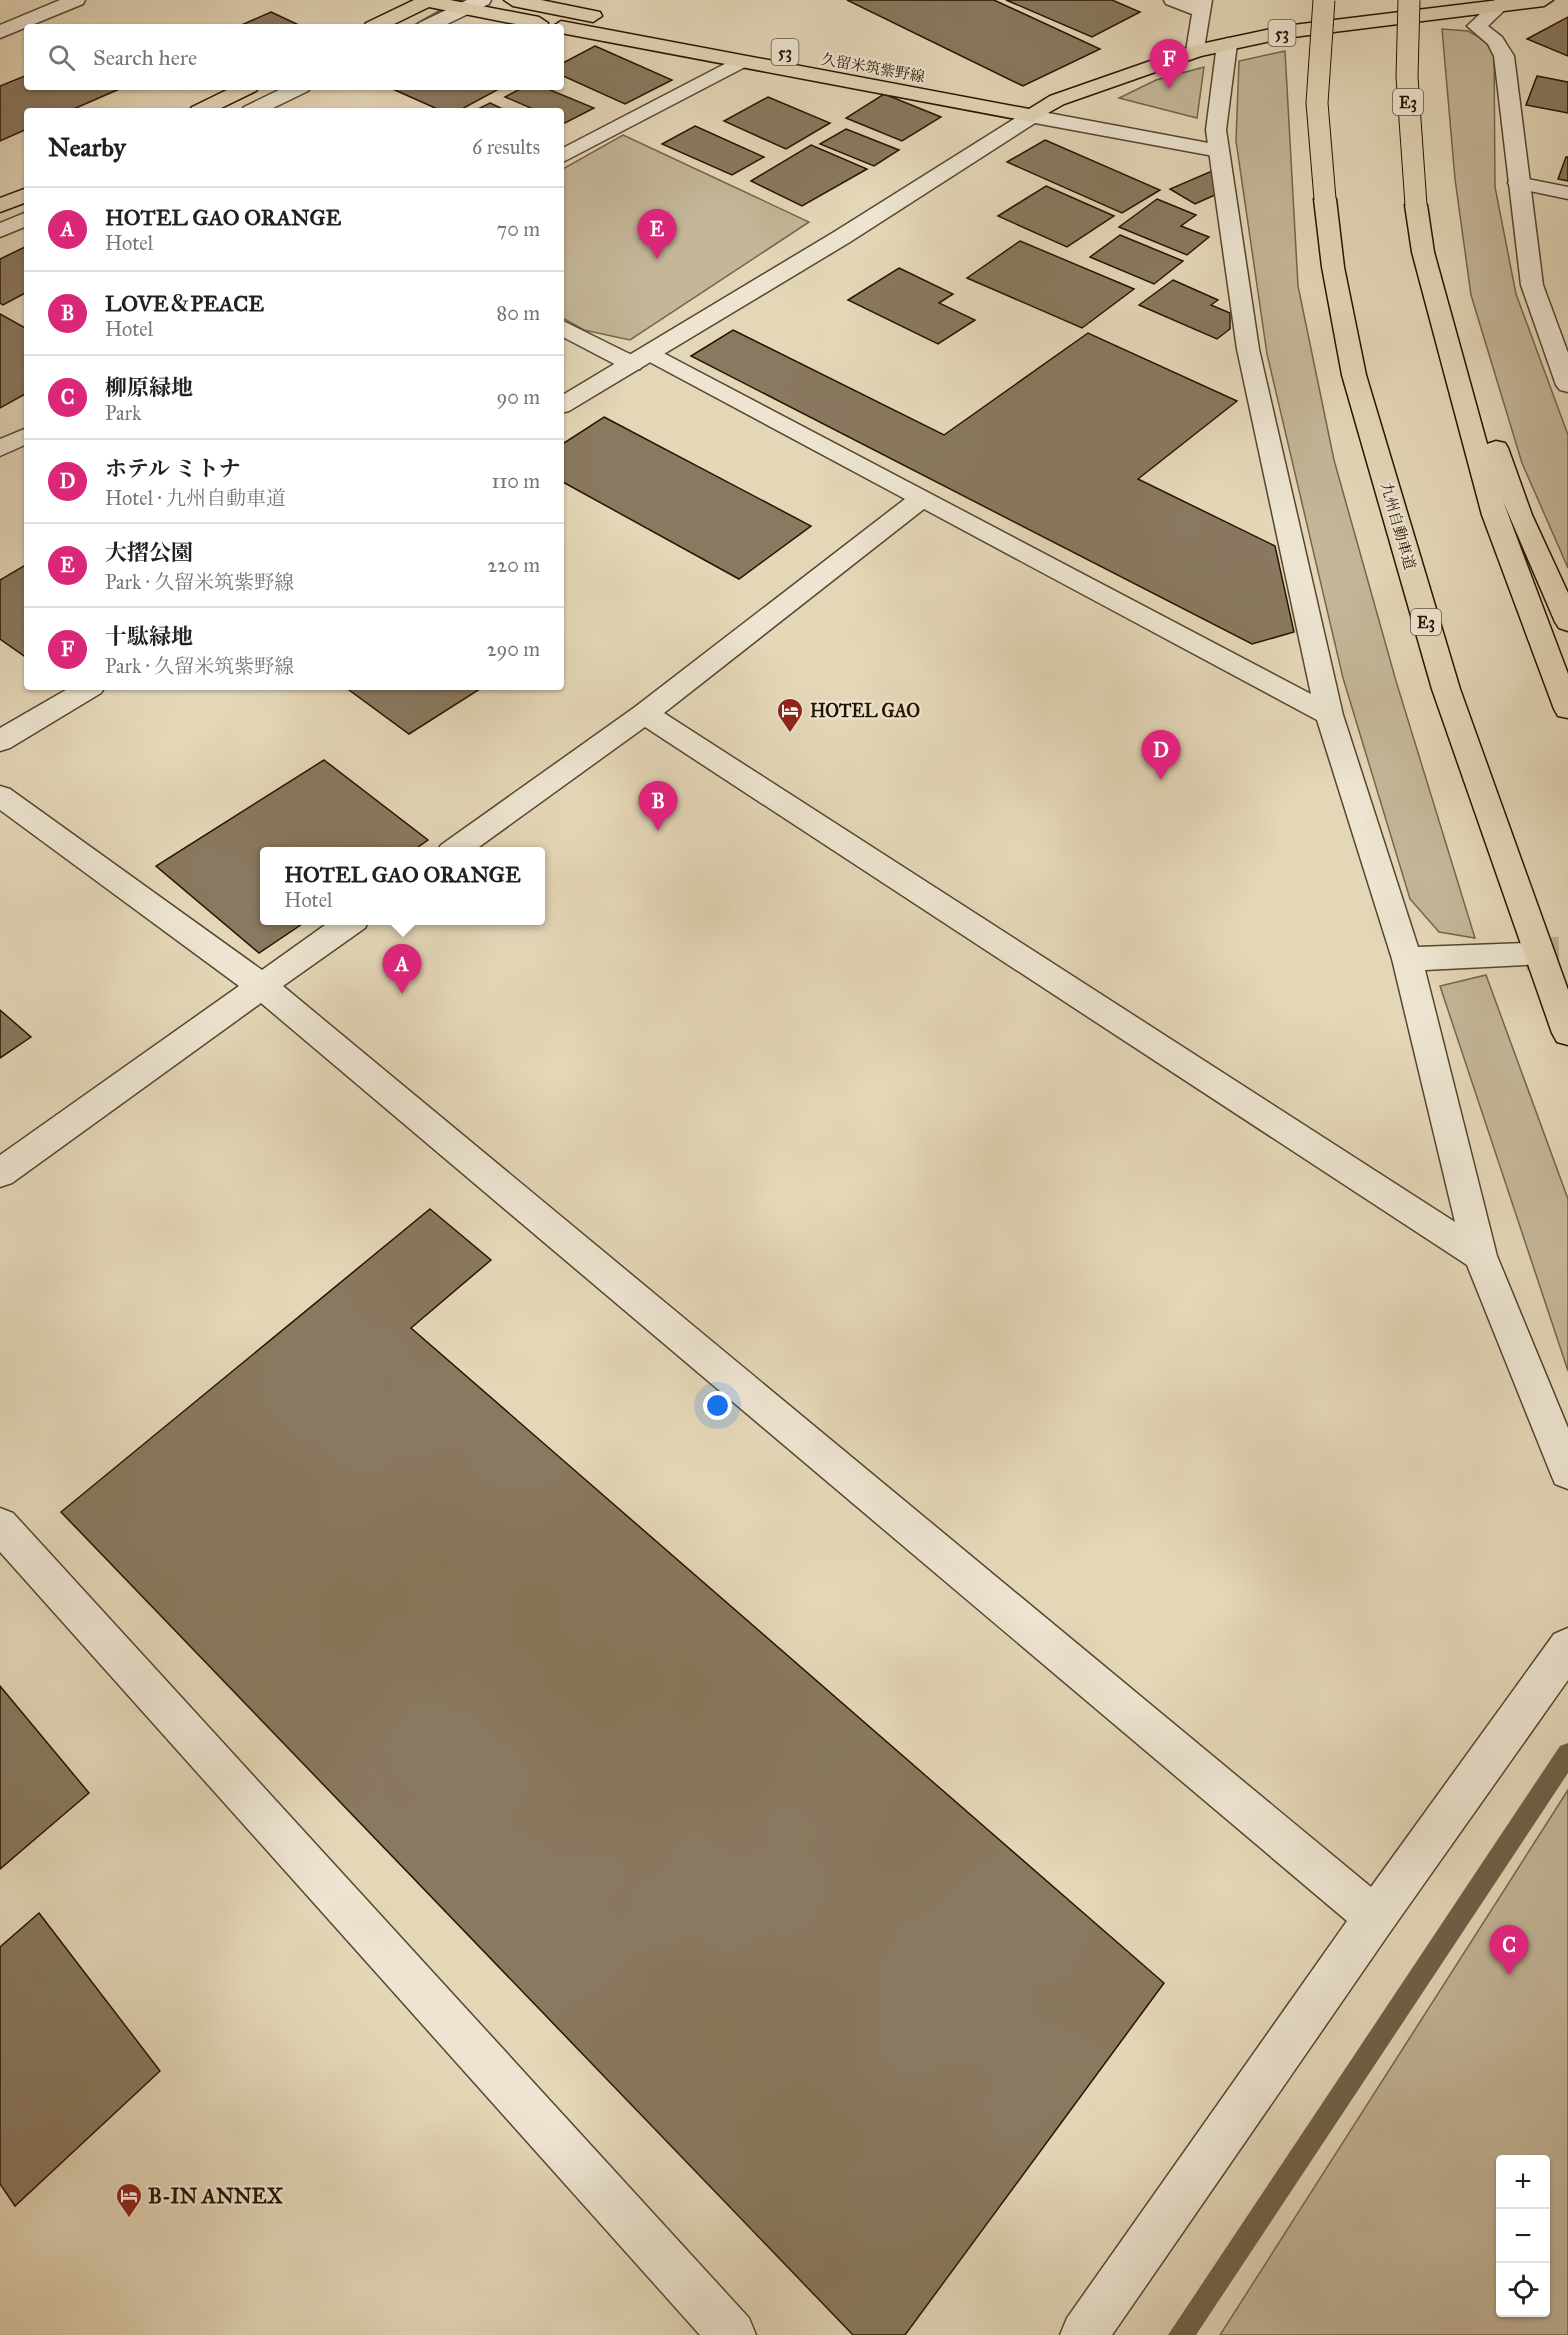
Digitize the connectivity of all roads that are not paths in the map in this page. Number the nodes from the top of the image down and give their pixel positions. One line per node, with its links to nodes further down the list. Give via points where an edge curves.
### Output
1 (76, 0): 16 (street)
2 (424, 0): 11 (main road, 久留米筑紫野線 / 53); 12 (main road, 久留米筑紫野線 / 53)
3 (482, 0): 11 (street)
4 (513, 0): 20 (main road, 久留米筑紫野線 / 53)
5 (1173, 0): 10 (street)
6 (1324, 0): 57 (main road, 九州自動車道 / E3, bridge, via 1317,103 1333,267 1354,375 1446,689)
7 (1409, 0): 37 (main road, E3, bridge, via 1408,103)
8 (1544, 0): 9 (main road, 久留米筑紫野線 / 53)
9 (1502, 3): 17 (main road, 久留米筑紫野線 / 53, via 1285,32); 31 (street, via 1476,26 1495,41 1504,56)
10 (1202, 5): 18 (street)
11 (464, 9): 13 (street); 14 (main road, 久留米筑紫野線 / 53)
12 (379, 24)
13 (432, 24)
14 (544, 24)
15 (564, 28): 19 (main road, 久留米筑紫野線 / 53)
16 (0, 32)
17 (1227, 44): 18 (main road, 久留米筑紫野線 / 53); 28 (street)
18 (1197, 51): 23 (main road, 久留米筑紫野線 / 53)
19 (740, 62): 24 (main road, 久留米筑紫野線 / 53); 29 (street)
20 (941, 80)
21 (243, 90): 26 (main road)
22 (295, 90): 27 (street)
23 (1057, 100): 24 (main road, 久留米筑紫野線 / 53); 25 (street)
24 (1033, 106): 28 (street); 39 (street, via 842,237)
25 (1091, 106)
26 (205, 108)
27 (257, 108)
28 (1209, 135): 49 (street, via 1248,349)
29 (564, 155)
30 (1568, 193): 31 (street)
31 (1519, 194): 34 (street); 40 (street, via 1532,285)
32 (24, 195): 33 (main road)
33 (0, 206)
34 (1568, 213)
35 (24, 219): 36 (street)
36 (0, 231)
37 (1423, 252): 45 (main road, via 1520,515); 47 (main road, E3, via 1494,515)
38 (564, 328): 39 (street)
39 (642, 359): 41 (street); 44 (street)
40 (1568, 385)
41 (564, 404)
42 (24, 437): 43 (street)
43 (0, 449)
44 (922, 498): 48 (street); 49 (street)
45 (1568, 622)
46 (86, 690): 50 (street)
47 (1568, 709)
48 (645, 714): 52 (street); 59 (street)
49 (1329, 715): 55 (street)
50 (0, 741)
51 (0, 796): 56 (street)
52 (458, 847)
53 (348, 925): 56 (street)
54 (1527, 954): 55 (street)
55 (1407, 959): 59 (street)
56 (262, 986): 58 (street); 63 (street)
57 (1568, 1033)
58 (0, 1173)
59 (1480, 1256): 60 (street)
60 (1568, 1472)
61 (0, 1525): 64 (street)
62 (1568, 1647): 63 (street)
63 (1375, 1917): 65 (street)
64 (732, 2335)
65 (1084, 2335)

